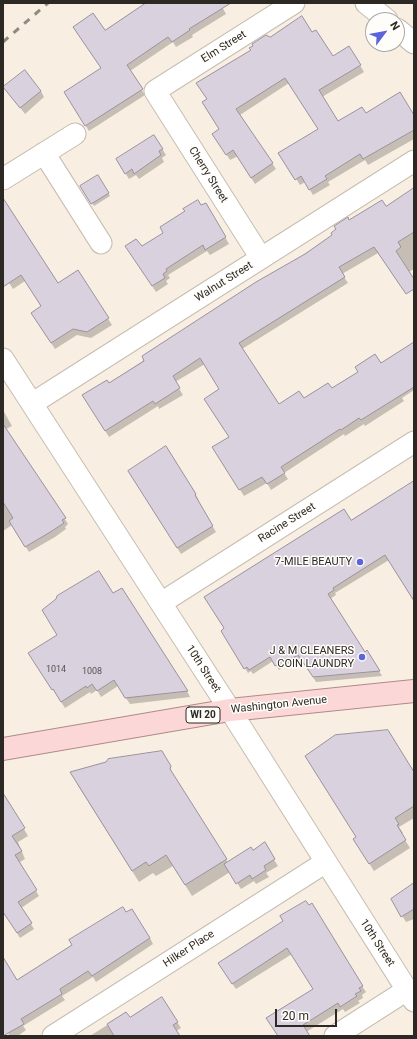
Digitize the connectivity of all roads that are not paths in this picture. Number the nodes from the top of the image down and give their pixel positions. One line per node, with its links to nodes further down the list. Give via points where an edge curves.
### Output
1 (294, 3): 6 (street, Elm Street)
2 (366, 3): 3 (street)
3 (377, 12)
4 (405, 36): 5 (street)
5 (414, 43)
6 (155, 92): 12 (street, Cherry Street)
7 (75, 134): 8 (street)
8 (44, 153): 10 (street); 11 (street)
9 (414, 161): 12 (street, Walnut Street)
10 (3, 179)
11 (101, 243)
12 (261, 258): 14 (street, Walnut Street)
13 (4, 362): 14 (street, 10th Street)
14 (33, 403): 16 (street, 10th Street)
15 (414, 442): 16 (street, Racine Street)
16 (161, 603): 18 (street, 10th Street)
17 (414, 691): 18 (main road, Washington Avenue / WI 20)
18 (230, 710): 19 (main road, Washington Avenue / WI 20); 20 (street, 10th Street)
19 (3, 748)
20 (326, 862): 21 (street, 10th Street); 22 (street, Hilker Place)
21 (411, 996): 23 (street)
22 (53, 1036)
23 (336, 1036)

